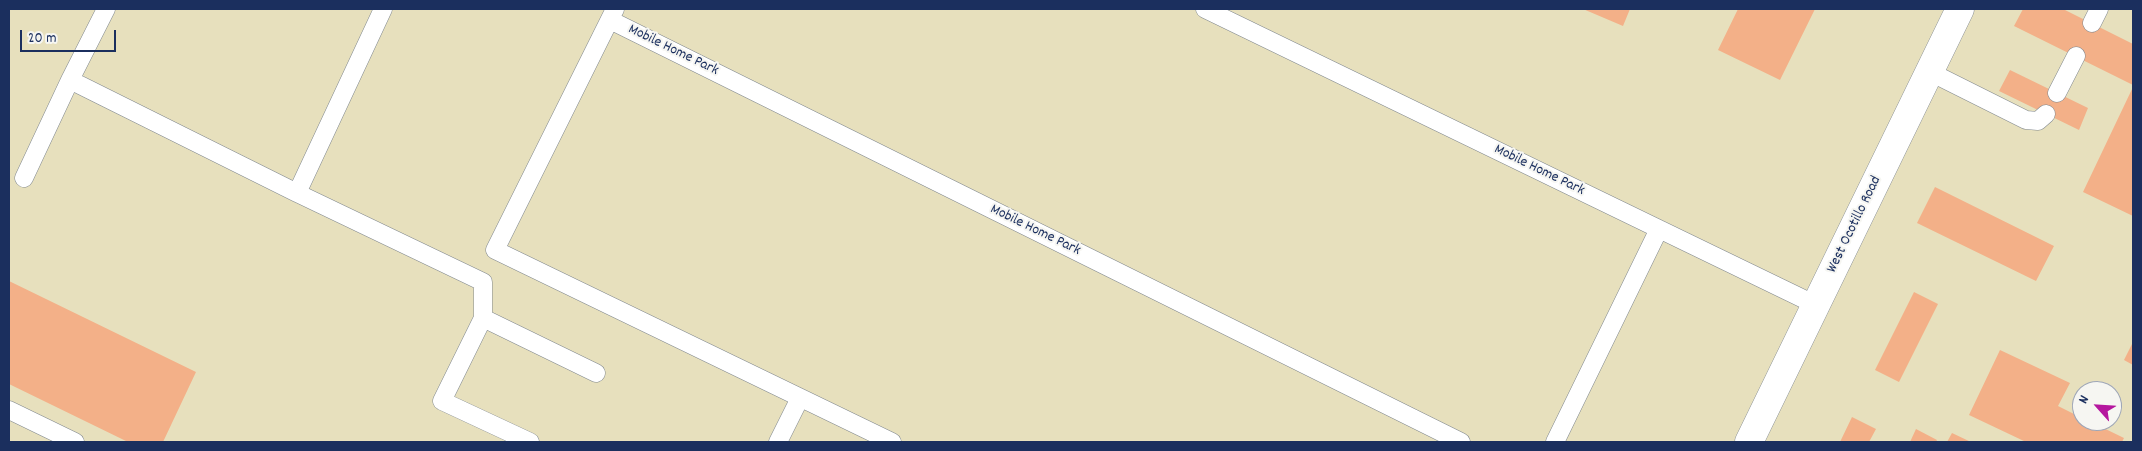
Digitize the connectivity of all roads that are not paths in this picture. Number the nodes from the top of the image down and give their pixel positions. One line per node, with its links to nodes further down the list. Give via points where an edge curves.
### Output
1 (106, 9): 8 (lane)
2 (383, 9): 12 (lane)
3 (1205, 9): 13 (lane, Mobile Home Park)
4 (1960, 9): 7 (street, West Ocotillo Road)
5 (612, 14): 17 (lane, Mobile Home Park, via 495,250); 23 (lane, Mobile Home Park)
6 (2076, 56): 9 (lane)
7 (1930, 72): 10 (lane, via 2026,120 2038,120); 14 (street, West Ocotillo Road)
8 (70, 80): 11 (lane); 12 (lane)
9 (2057, 93)
10 (2046, 114)
11 (24, 178)
12 (297, 193): 15 (lane, via 483,282)
13 (1659, 229): 14 (lane, Mobile Home Park); 24 (lane)
14 (1816, 305): 25 (street, West Ocotillo Road)
15 (483, 318): 16 (lane); 20 (lane, via 442,401)
16 (596, 373)
17 (800, 398): 21 (lane); 22 (lane, Mobile Home Park)
18 (9, 410): 19 (lane)
19 (75, 442)
20 (530, 442)
21 (778, 442)
22 (892, 442)
23 (1461, 442)
24 (1555, 442)
25 (1749, 442)

